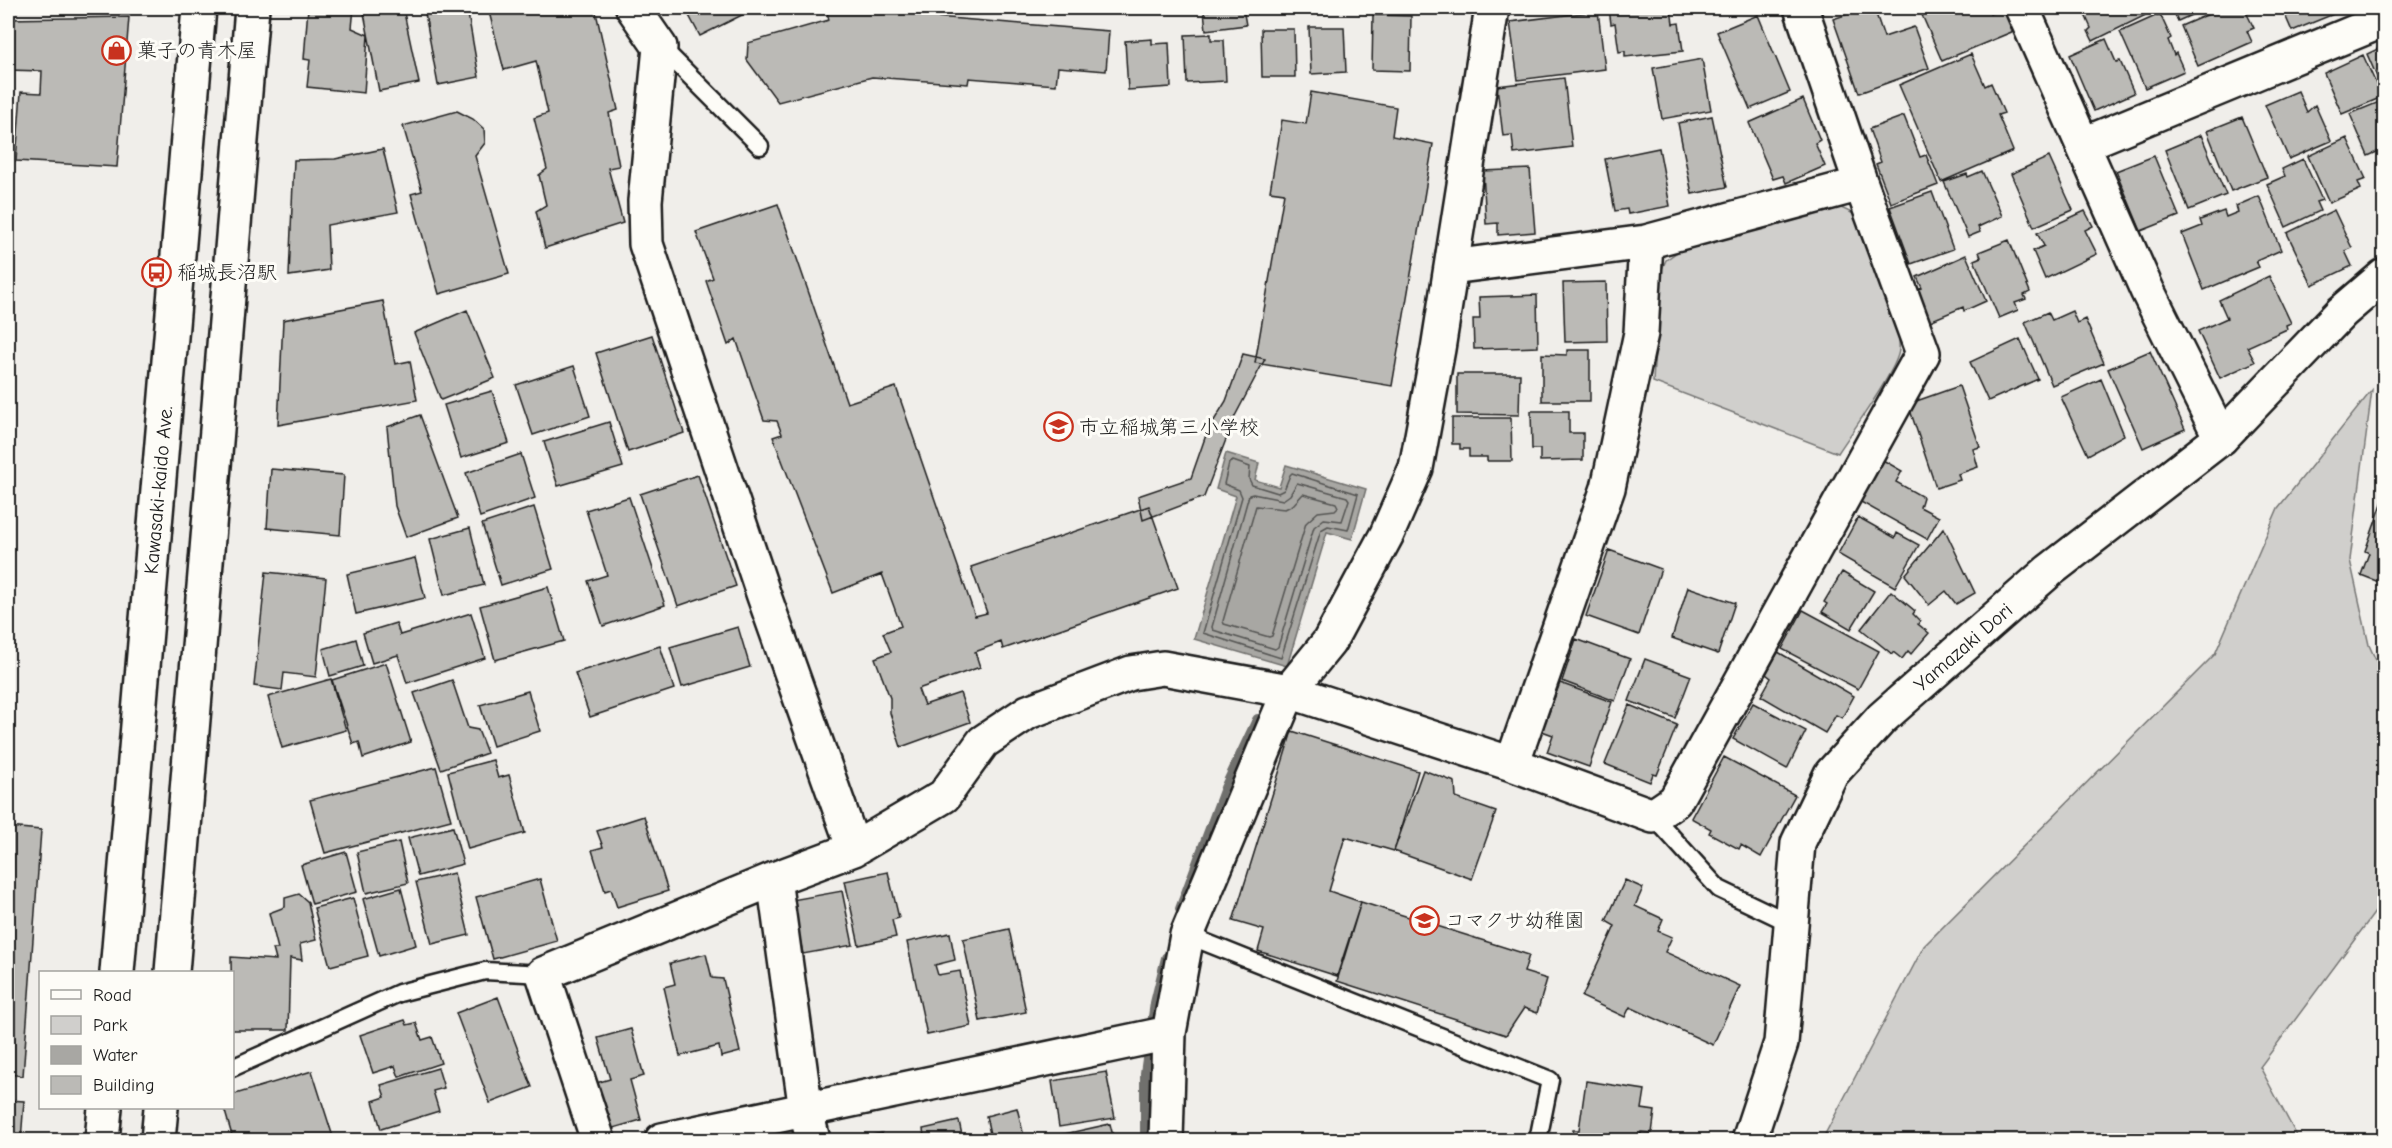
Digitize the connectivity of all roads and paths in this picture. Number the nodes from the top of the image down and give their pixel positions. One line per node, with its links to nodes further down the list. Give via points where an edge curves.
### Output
1 (199, 8): 23 (street, Kawasaki-kaido Ave.)
2 (252, 8): 24 (street)
3 (633, 8): 8 (street)
4 (1492, 8): 13 (street)
5 (1803, 8): 11 (street)
6 (2022, 8): 9 (street)
7 (2385, 20): 9 (street)
8 (660, 47): 10 (lane); 19 (street, via 645,201 646,244)
9 (2084, 144): 15 (street, via 2147,291)
10 (760, 146)
11 (1862, 184): 12 (street); 18 (street, via 1923,353 1675,801)
12 (1646, 242): 13 (street); 17 (street, via 1641,333 1608,488)
13 (1451, 267): 16 (street, via 1416,468 1387,534 1329,642)
14 (2385, 276): 15 (street, Yamazaki Dori, via 2342,312)
15 (2221, 438): 21 (street, Yamazaki Dori, via 2049,571 1882,717 1831,774 1798,843)
16 (1290, 691): 17 (street); 19 (street, via 1163,668 1131,673 1029,712 983,742 944,796); 22 (street)
17 (1512, 764): 18 (street)
18 (1653, 816): 21 (lane, via 1719,889)
19 (854, 849): 20 (street)
20 (774, 879): 25 (street); 30 (street)
21 (1790, 923): 37 (street, Yamazaki Dori, via 1781,1043)
22 (1187, 935): 26 (street); 36 (lane, via 1550,1080)
23 (117, 971)
24 (172, 971)
25 (543, 974): 27 (lane, via 485,971 399,993); 33 (street)
26 (1169, 1033): 30 (street); 35 (street)
27 (234, 1067)
28 (105, 1109): 31 (street)
29 (161, 1109): 32 (street)
30 (809, 1126): 34 (street)
31 (102, 1140)
32 (158, 1140)
33 (598, 1140)
34 (662, 1140)
35 (1166, 1140)
36 (1538, 1140)
37 (1749, 1140)

